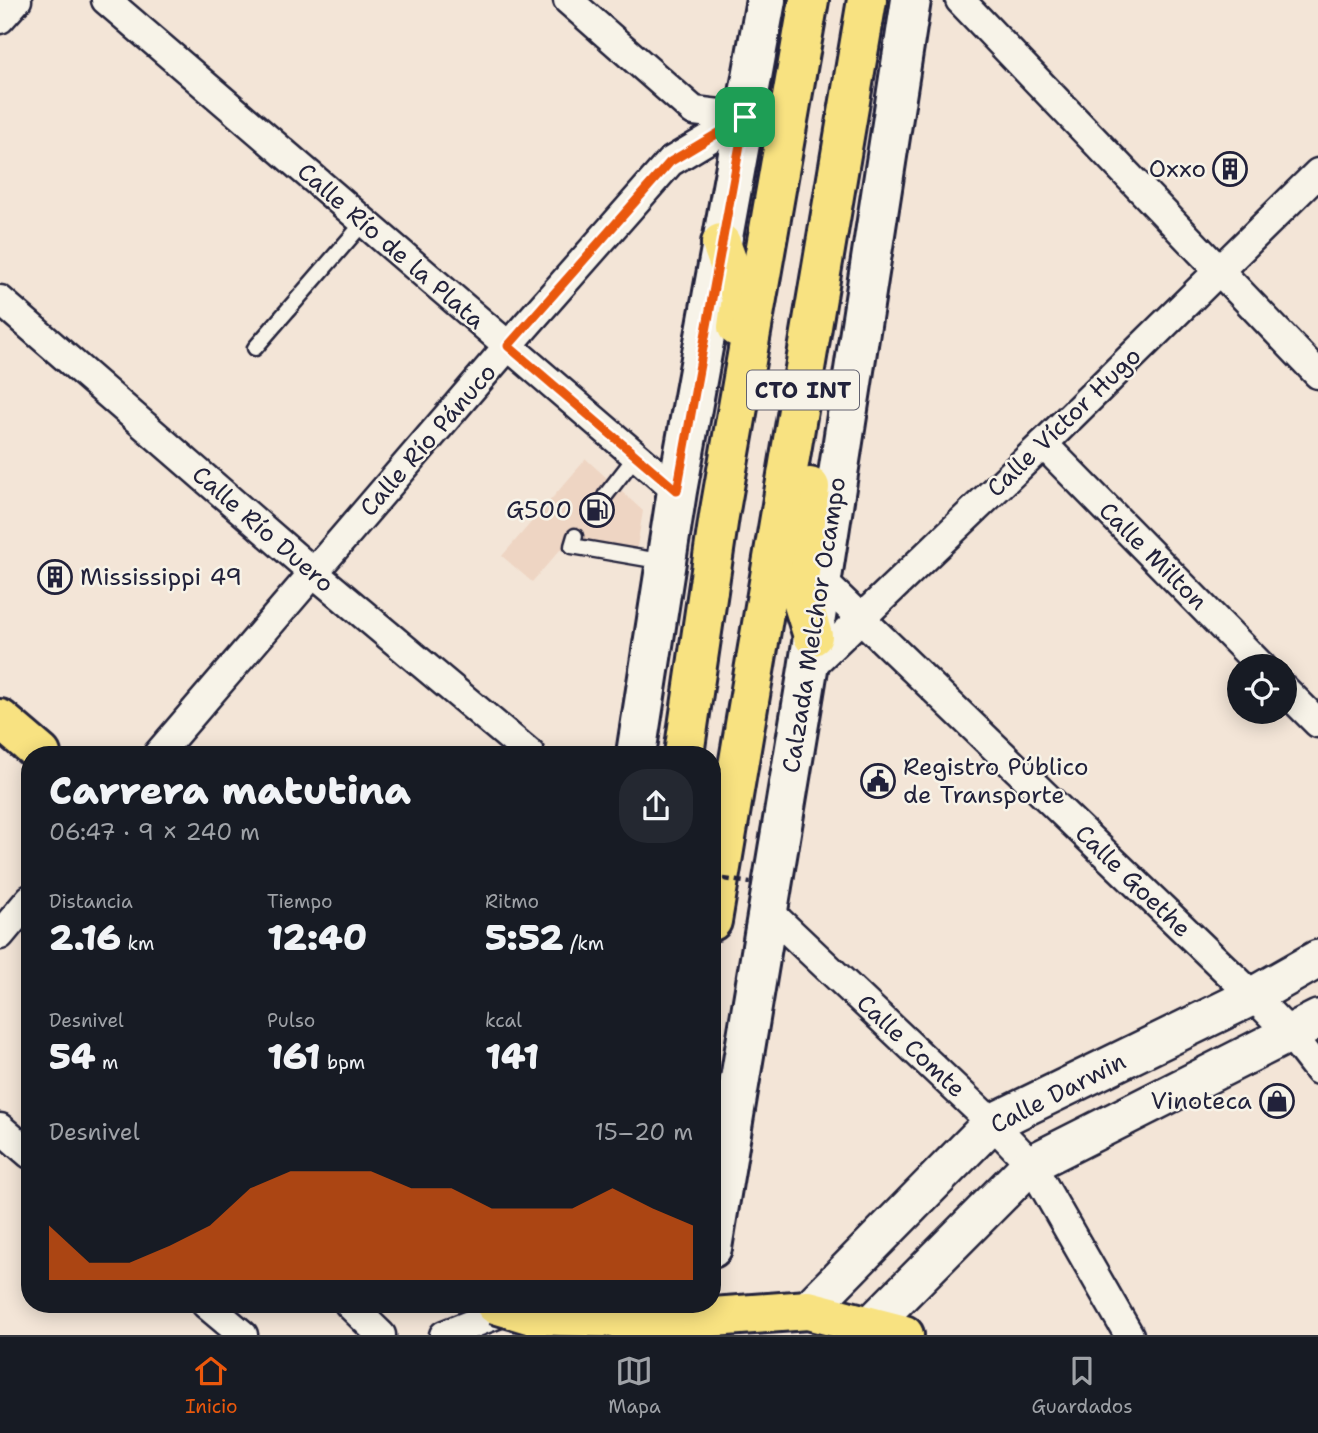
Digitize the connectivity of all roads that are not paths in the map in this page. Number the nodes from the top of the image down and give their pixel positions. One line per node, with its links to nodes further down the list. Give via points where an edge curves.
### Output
1 (17, 0): 9 (street)
2 (106, 0): 12 (street, Calle Río de la Plata)
3 (568, 0): 10 (street, via 694,111)
4 (766, 0): 10 (main road)
5 (809, 0): 20 (main road, CTO INT)
6 (867, 0): 19 (main road, CTO INT)
7 (911, 0): 28 (main road, Calzada Melchor Ocampo / CTO INT)
8 (960, 0): 14 (street)
9 (0, 19)
10 (745, 117): 13 (main road); 16 (street, Calle Río Pánuco, via 670,162)
11 (1318, 173): 14 (street, Calle Víctor Hugo)
12 (364, 222): 16 (street, Calle Río de la Plata); 17 (lane)
13 (721, 243): 20 (main road, via 741,298 726,395); 23 (main road)
14 (1217, 272): 18 (street); 21 (street, Calle Víctor Hugo)
15 (0, 300): 27 (street, Calle Río Duero)
16 (508, 346): 22 (street, Calle Río de la Plata); 27 (street, Calle Río Pánuco)
17 (255, 348)
18 (1318, 374)
19 (804, 384): 30 (main road, via 816,439 798,588); 40 (main road, CTO INT)
20 (734, 435): 39 (main road, CTO INT)
21 (1043, 444): 29 (street, Calle Víctor Hugo); 31 (street, Calle Milton)
22 (636, 456): 23 (street, Calle Río de la Plata); 24 (lane)
23 (677, 491): 26 (main road)
24 (605, 496)
25 (575, 536): 26 (lane, via 572,546)
26 (666, 562): 38 (main road)
27 (314, 573): 36 (street, Calle Río Pánuco); 37 (street, Calle Río Duero)
28 (822, 582): 29 (street, Calle Goethe); 30 (main road, Calzada Melchor Ocampo / CTO INT)
29 (859, 620): 30 (street, Calle Víctor Hugo); 45 (street, Calle Goethe)
30 (811, 653): 41 (main road, Calzada Melchor Ocampo / CTO INT)
31 (1249, 654)
32 (1297, 703): 34 (street)
33 (0, 719): 35 (main road)
34 (1318, 723)
35 (32, 746)
36 (166, 746)
37 (520, 746)
38 (637, 746)
39 (685, 746)
40 (721, 868)
41 (759, 897): 48 (street, Calle Comte); 52 (main road, Calzada Melchor Ocampo / CTO INT)
42 (21, 910): 43 (street)
43 (0, 935)
44 (1318, 959): 45 (street, Calle Darwin)
45 (1253, 996): 46 (street, Calle Goethe); 48 (street, Calle Darwin)
46 (1304, 1026): 47 (street, Calle Goethe); 51 (street, Calle Darwin)
47 (1318, 1070)
48 (992, 1123): 51 (street, Calle Comte); 53 (street, Calle Darwin)
49 (0, 1128): 50 (street)
50 (21, 1146)
51 (1031, 1164): 59 (street, Calle Darwin); 63 (street, Calle Comte)
52 (721, 1181)
53 (808, 1310): 58 (main road); 59 (main road)
54 (217, 1313): 60 (street)
55 (358, 1313): 61 (street)
56 (522, 1313): 62 (street)
57 (547, 1313): 58 (main road, bridge)
58 (693, 1320)
59 (878, 1332)
60 (243, 1335)
61 (381, 1335)
62 (444, 1335)
63 (1129, 1335)

